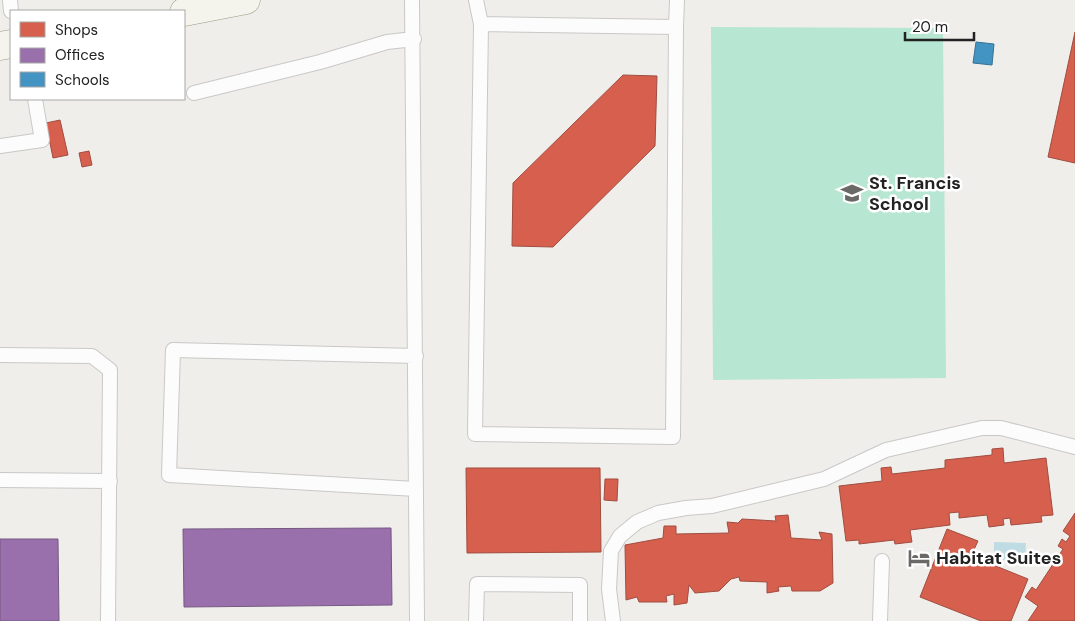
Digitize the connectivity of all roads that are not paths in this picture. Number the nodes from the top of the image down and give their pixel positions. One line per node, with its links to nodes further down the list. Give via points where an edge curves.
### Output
1 (246, 0): 5 (street)
2 (412, 0): 8 (lane)
3 (476, 0): 6 (lane)
4 (677, 0): 7 (lane)
5 (185, 12)
6 (481, 24): 7 (lane); 7 (lane, via 475,434 673,437)
7 (676, 27)
8 (414, 39): 9 (lane, via 387,42 310,65); 13 (lane)
9 (194, 93)
10 (35, 100): 11 (lane, via 42,140)
11 (0, 146)
12 (0, 355): 16 (lane, via 92,356 110,370)
13 (416, 356): 17 (lane); 17 (lane, via 173,350 169,475)
14 (1075, 447): 23 (lane, via 1001,428 982,428 886,450 824,479 712,506 658,513 637,522 620,536 610,551 609,589)
15 (0, 480): 16 (lane)
16 (110, 480): 19 (lane)
17 (416, 489): 20 (lane)
18 (882, 561): 24 (lane)
19 (108, 621)
20 (417, 621)
21 (476, 621): 22 (lane, via 477,584 580,585)
22 (580, 621)
23 (613, 621)
24 (880, 621)

